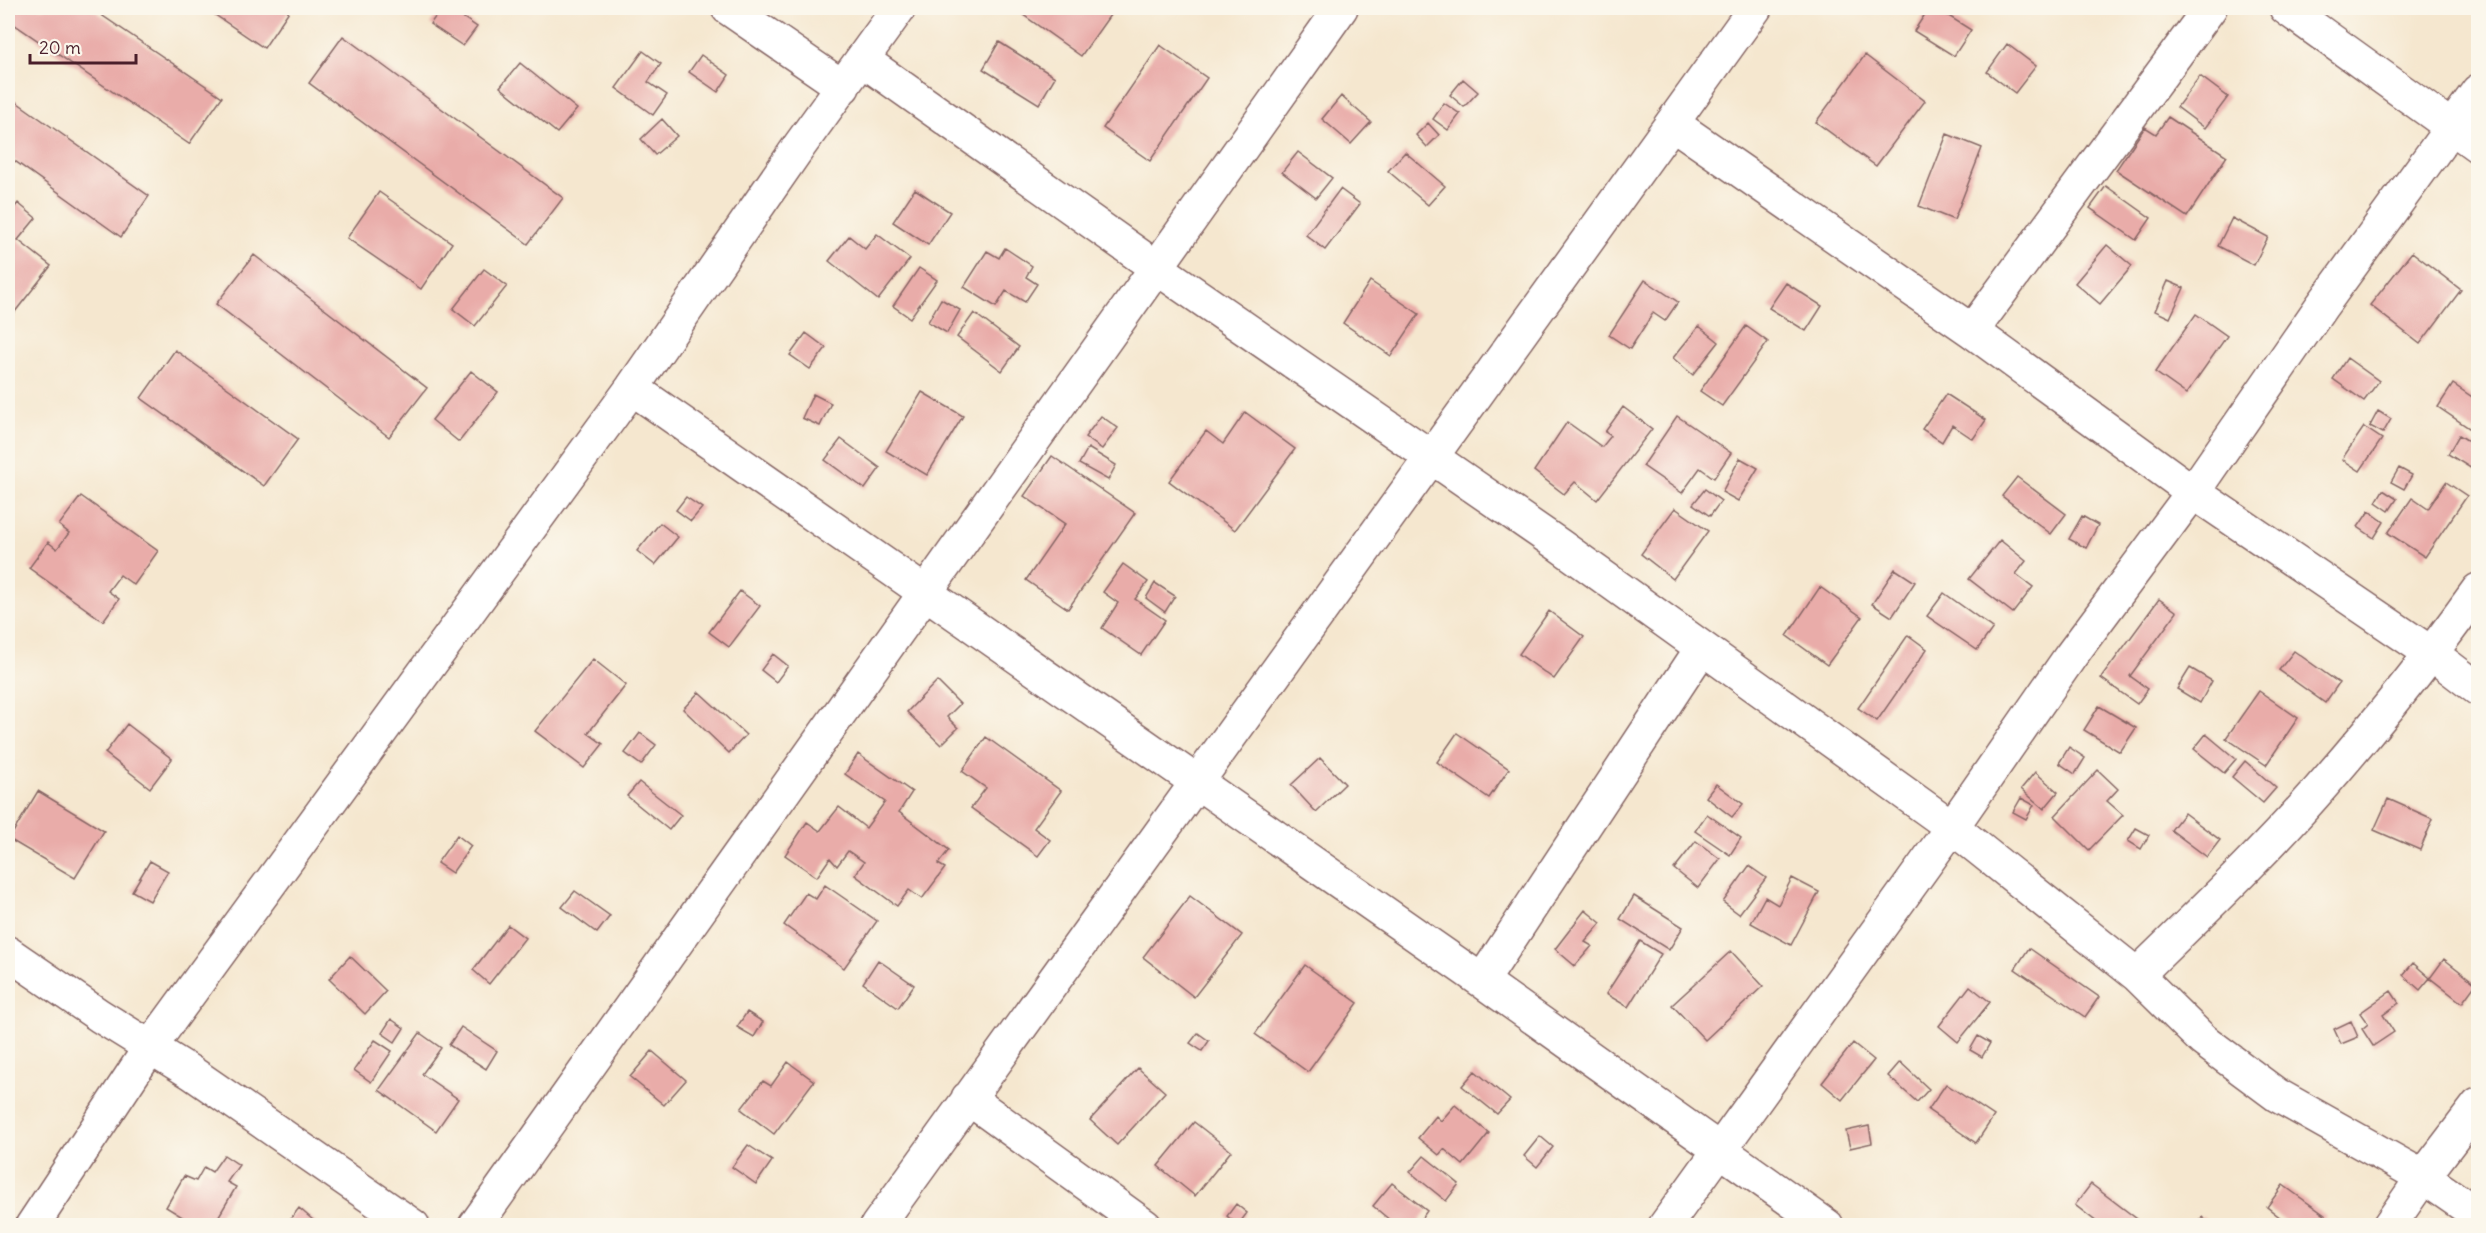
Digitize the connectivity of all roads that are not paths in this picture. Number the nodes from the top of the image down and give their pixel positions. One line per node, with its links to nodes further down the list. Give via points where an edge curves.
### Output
1 (728, 8): 8 (street)
2 (899, 8): 7 (street)
3 (1341, 8): 12 (street)
4 (1755, 8): 10 (street)
5 (2210, 8): 13 (street)
6 (2286, 8): 11 (street)
7 (863, 60): 8 (street); 12 (street)
8 (843, 87): 14 (street)
9 (2478, 91): 11 (street)
10 (1672, 123): 13 (street); 15 (street)
11 (2466, 137): 16 (street, via 2321,308)
12 (1157, 268): 15 (street); 18 (street)
13 (1972, 332): 16 (street)
14 (632, 388): 18 (street); 27 (street)
15 (1432, 458): 19 (street); 22 (street)
16 (2193, 492): 20 (street); 23 (street, via 2070,657)
17 (2478, 590): 20 (street)
18 (925, 594): 22 (street); 35 (street)
19 (1702, 648): 23 (street); 26 (street)
20 (2432, 654): 21 (street); 25 (street, via 2315,793)
21 (2478, 689)
22 (1198, 783): 26 (street); 28 (street)
23 (1952, 827): 25 (street); 30 (street)
24 (8, 953): 27 (street)
25 (2137, 975): 31 (street, via 2203,1040 2277,1095)
26 (1482, 981): 30 (street)
27 (151, 1046): 33 (street); 34 (street)
28 (968, 1098): 36 (street); 37 (street)
29 (2478, 1105): 31 (street)
30 (1720, 1150): 38 (street); 39 (street)
31 (2423, 1177): 32 (street); 40 (street)
32 (2478, 1215)
33 (32, 1226)
34 (413, 1226)
35 (475, 1226)
36 (877, 1226)
37 (1145, 1226)
38 (1665, 1226)
39 (1827, 1226)
40 (2389, 1226)

